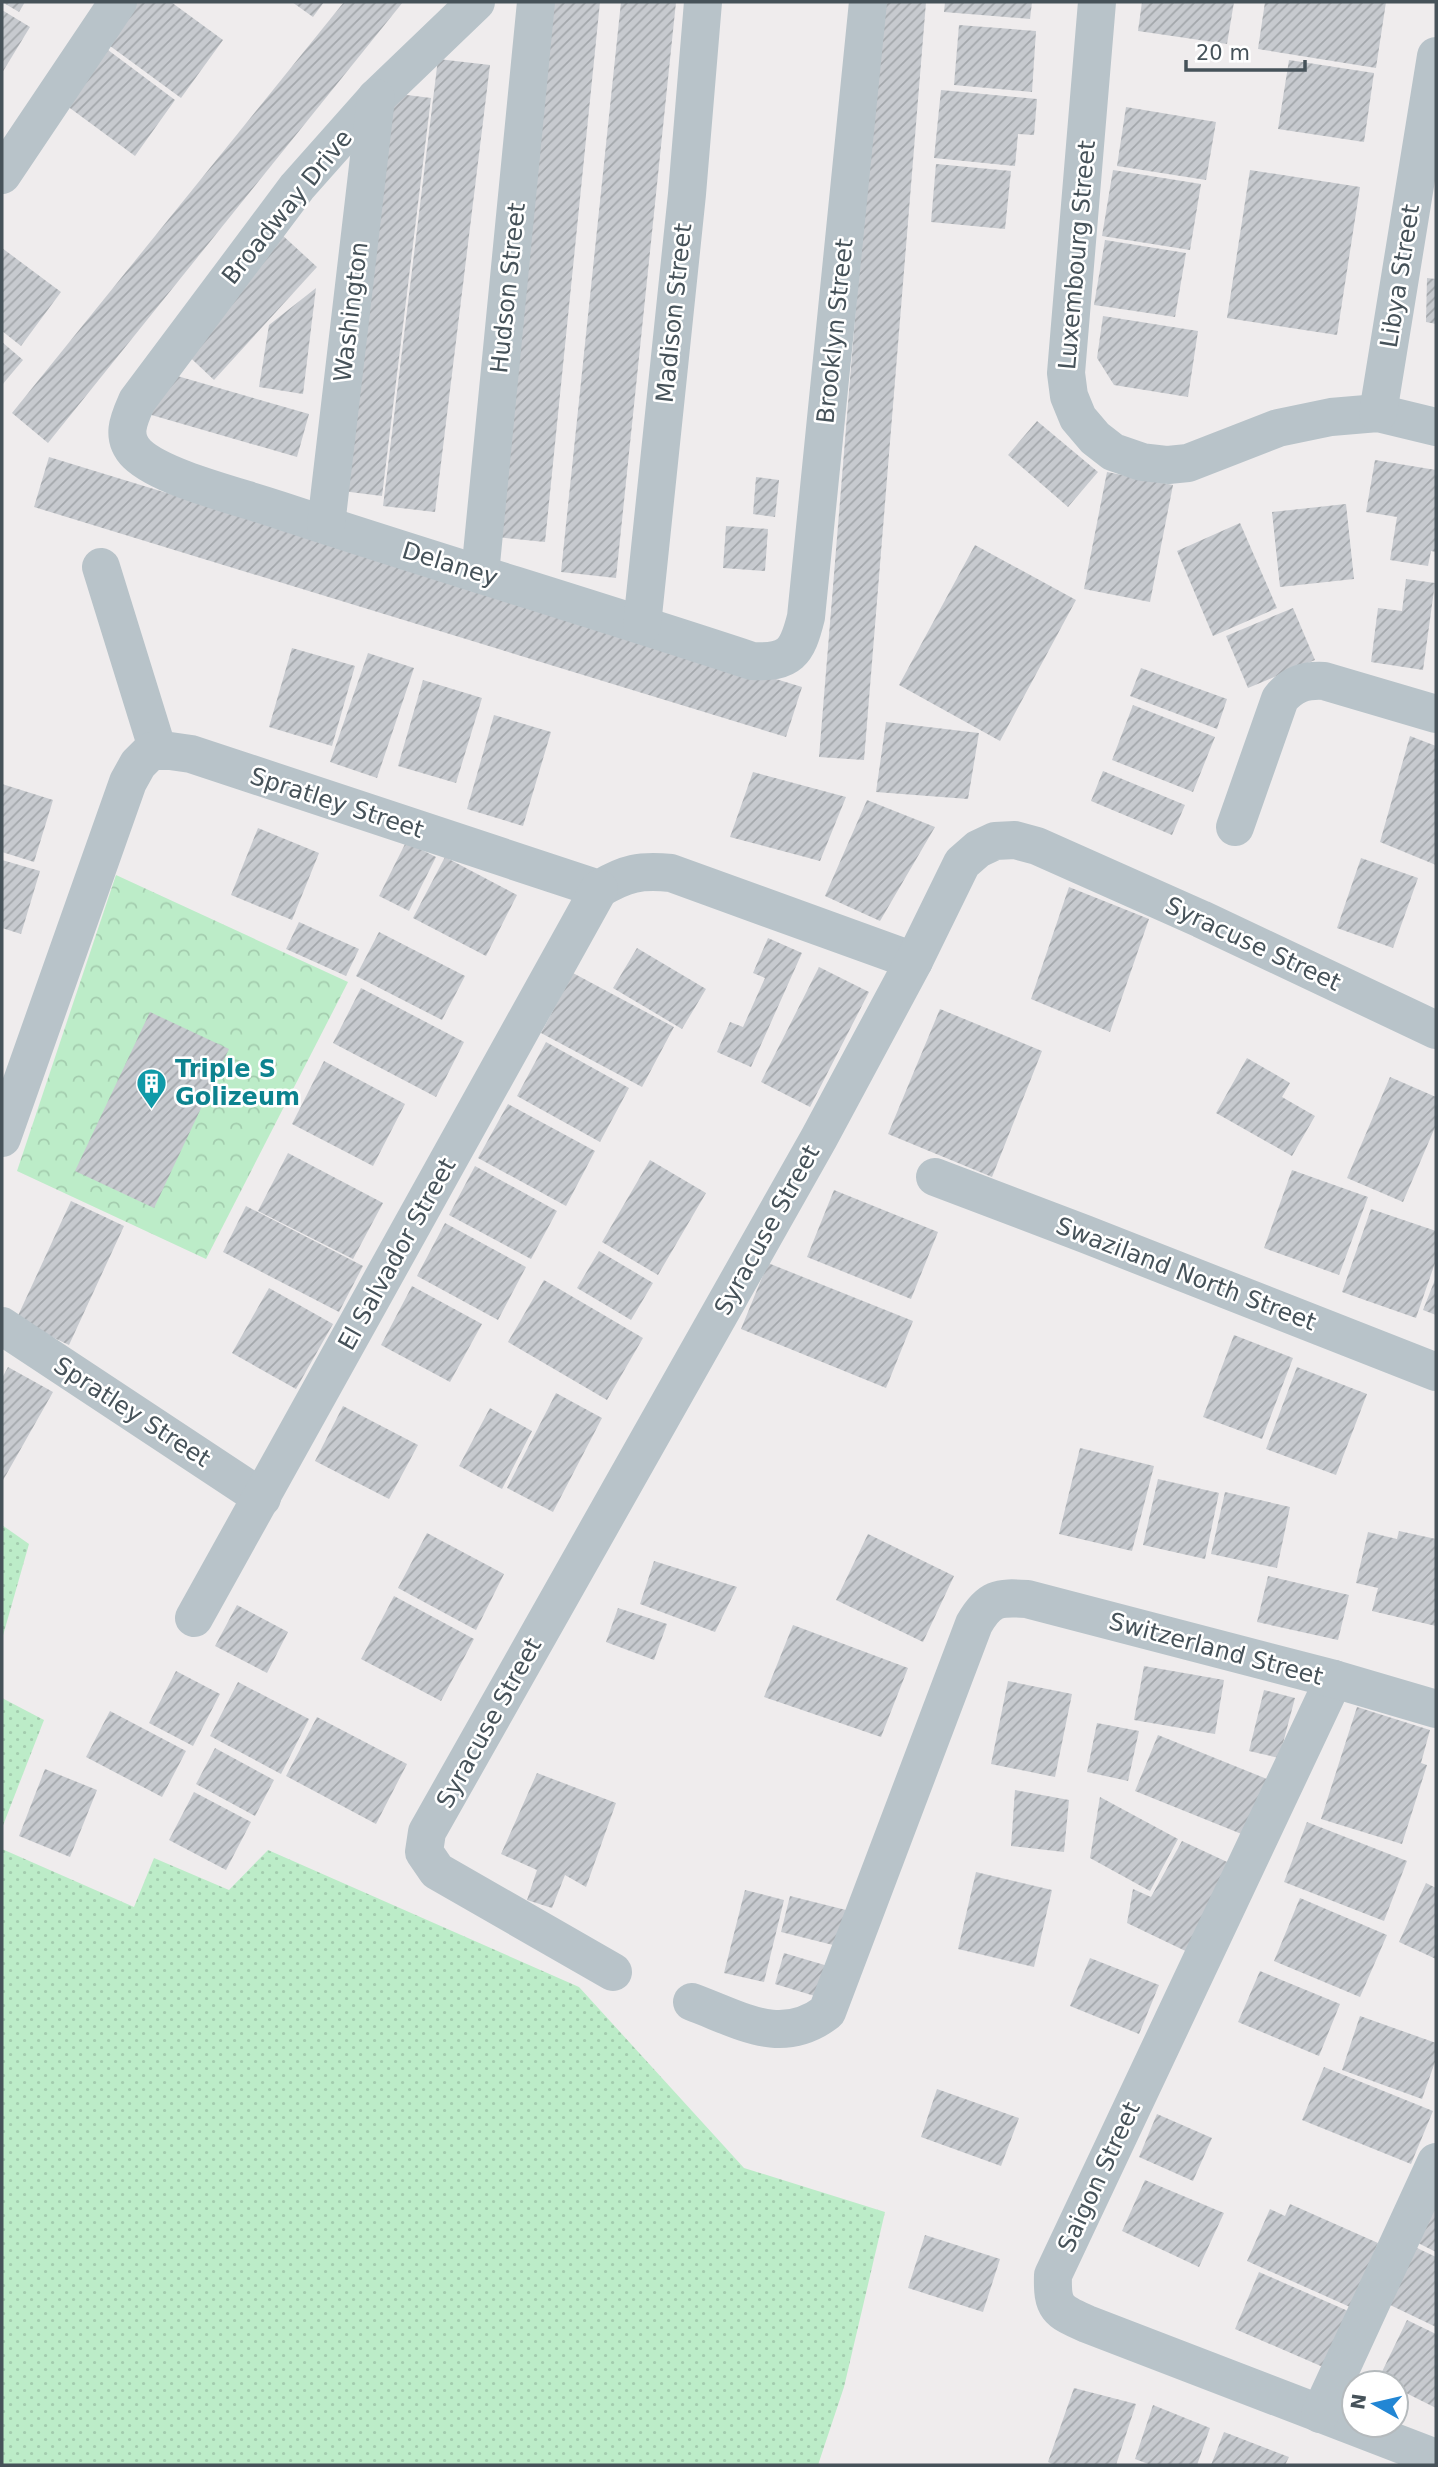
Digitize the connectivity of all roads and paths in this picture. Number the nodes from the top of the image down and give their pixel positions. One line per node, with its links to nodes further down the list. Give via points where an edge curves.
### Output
1 (118, 2): 9 (street)
2 (476, 2): 8 (street, Broadway Drive)
3 (536, 2): 15 (street, Hudson Street)
4 (703, 2): 16 (street, Madison Street)
5 (868, 2): 17 (street, Brooklyn Street, via 806,617 801,639)
6 (1097, 2): 10 (street, Luxembourg Street, via 1066,373 1078,418 1113,452 1168,465 1188,463 1304,421)
7 (1436, 56): 10 (street, Libya Street)
8 (376, 98): 12 (street, Broadway Drive, via 297,187 145,390); 13 (street, Washington)
9 (2, 175)
10 (1378, 413): 11 (street, Luxembourg Street)
11 (1436, 427)
12 (126, 433): 13 (street, Delaney, via 131,446 156,468)
13 (326, 525): 15 (street, Delaney)
14 (101, 567): 19 (street)
15 (480, 574): 16 (street, Delaney)
16 (642, 625): 17 (street, Delaney, via 752,661 774,662)
17 (790, 656)
18 (1436, 714): 20 (street, via 1324,681 1310,680 1287,690)
19 (158, 751): 21 (street, Spratley Street, via 191,754); 24 (street, via 151,751 138,764 128,782)
20 (1235, 827)
21 (599, 889): 22 (street, via 645,870 671,873); 28 (street, El Salvador Street)
22 (914, 961): 23 (street, Syracuse Street, via 962,863 995,841 1015,840 1201,919); 32 (street, Syracuse Street, via 428,1832 424,1852 437,1871)
23 (1436, 1030)
24 (2, 1138)
25 (935, 1177): 27 (street, Swaziland North Street)
26 (2, 1326): 28 (street, Spratley Street)
27 (1436, 1372)
28 (262, 1498): 29 (street, El Salvador Street)
29 (194, 1618)
30 (1334, 1679): 31 (street, Switzerland Street); 33 (street, Switzerland Street, via 1027,1599 994,1600 974,1623 827,2012 800,2028 767,2029); 35 (street, Saigon Street, via 1053,2274 1056,2306 1070,2317)
31 (1436, 1709)
32 (612, 1972)
33 (692, 2002)
34 (1436, 2162): 35 (street)
35 (1320, 2414): 36 (street, Saigon Street)
36 (1436, 2458)

